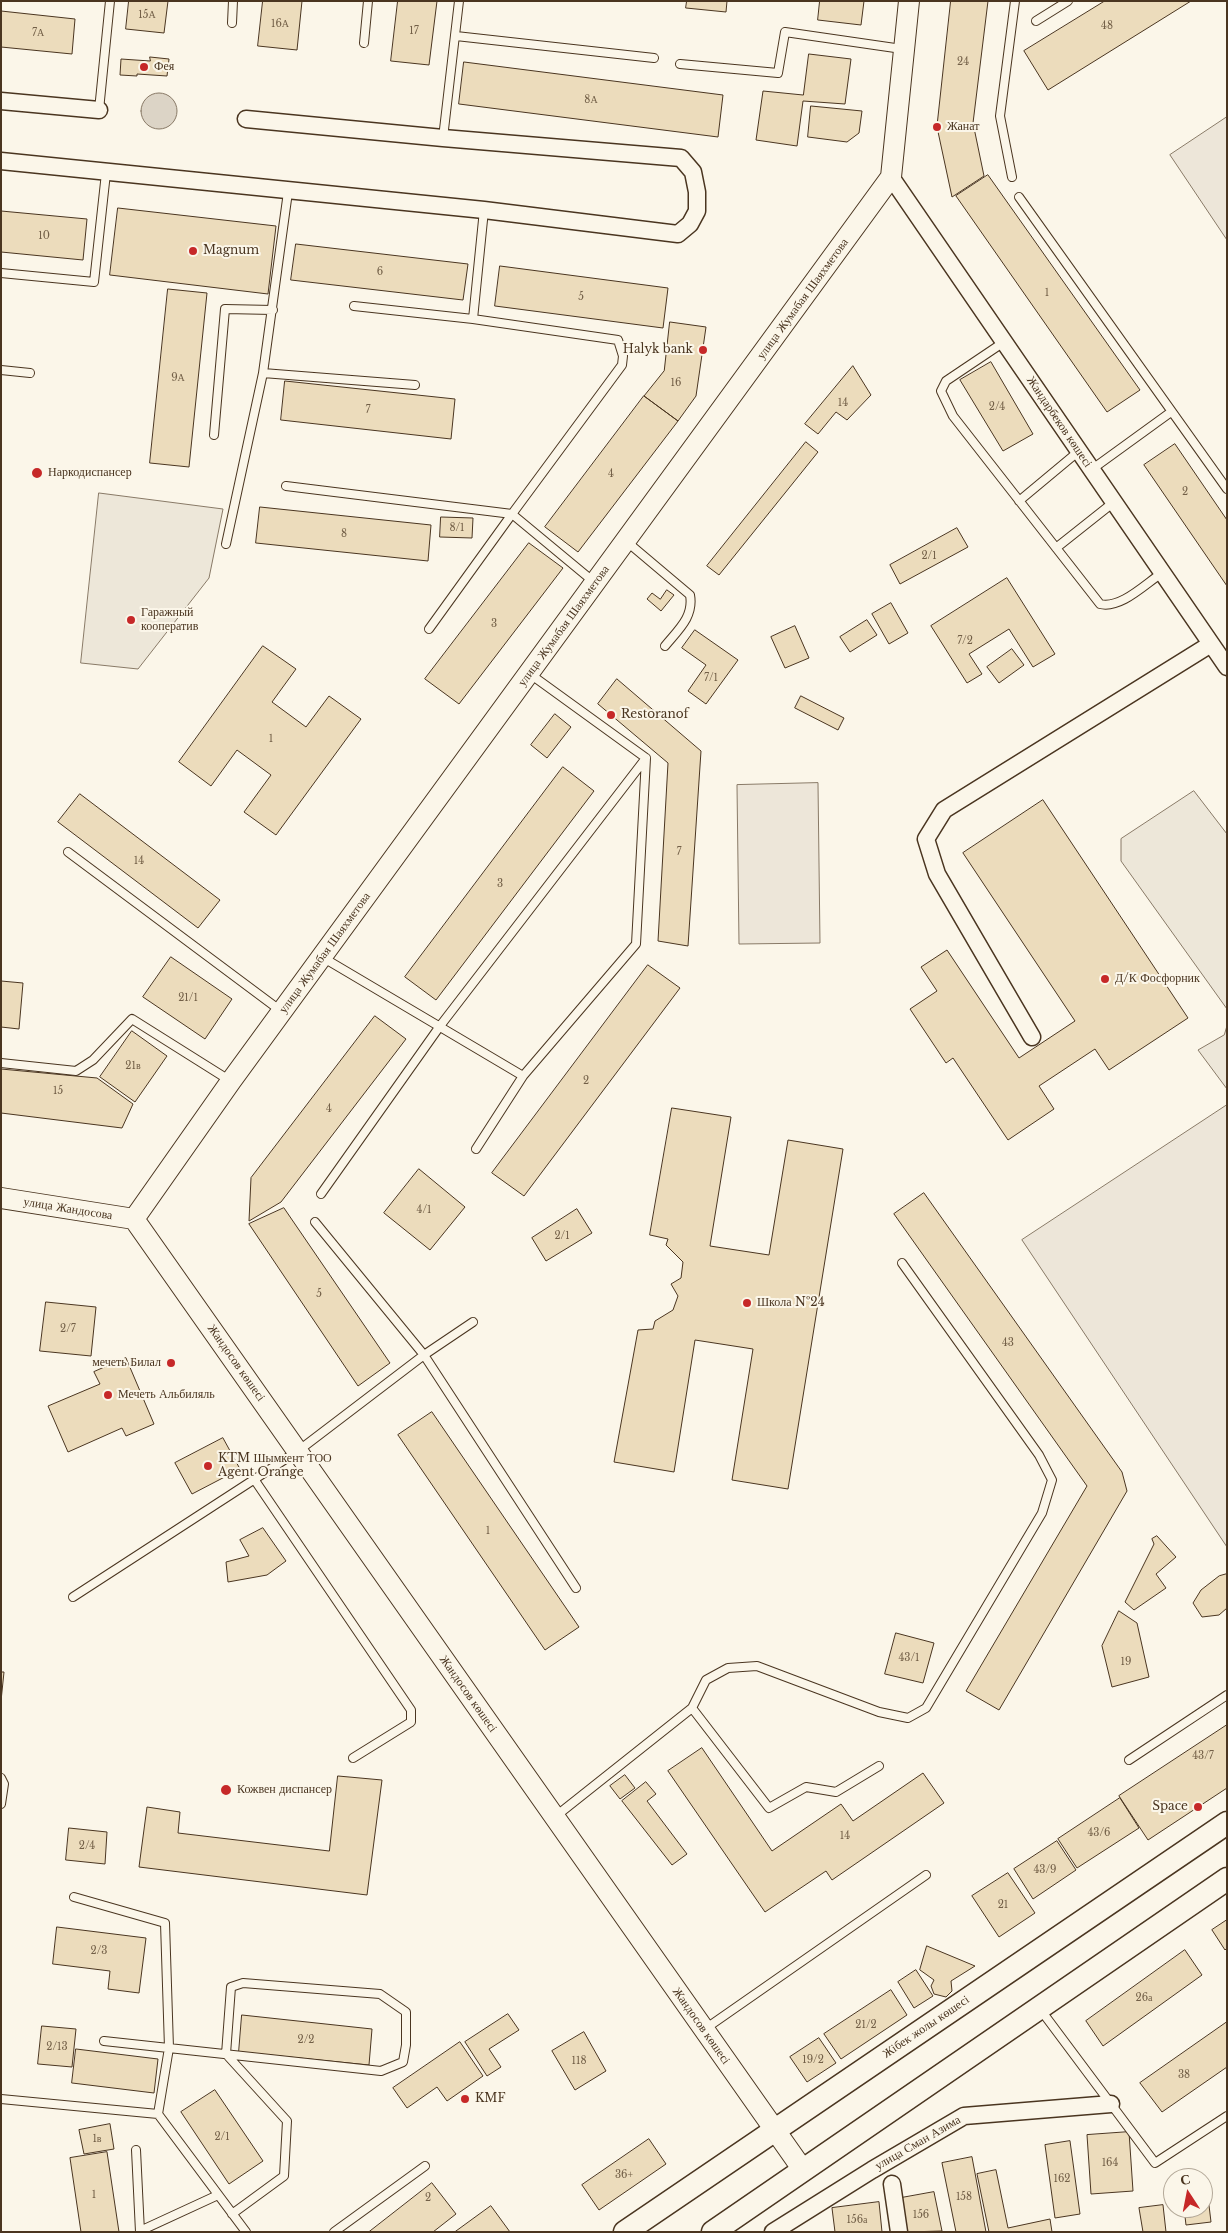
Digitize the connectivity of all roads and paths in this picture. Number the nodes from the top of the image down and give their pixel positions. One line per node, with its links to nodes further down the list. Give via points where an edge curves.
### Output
1 (110, 1): 16 (lane)
2 (233, 1): 9 (lane)
3 (368, 1): 11 (lane)
4 (459, 1): 10 (lane)
5 (909, 1): 12 (street)
6 (1015, 1): 22 (lane, via 1000,116)
7 (1068, 1): 8 (lane)
8 (1036, 22)
9 (232, 23)
10 (456, 36): 13 (lane); 18 (lane)
11 (364, 43)
12 (904, 50): 14 (lane, via 785,32 778,73); 21 (street)
13 (654, 58)
14 (680, 64)
15 (1, 101): 16 (street)
16 (99, 110)
17 (246, 119): 18 (street)
18 (443, 138): 25 (street, via 681,158 693,172 697,211 690,224 678,234)
19 (1, 162): 20 (street)
20 (106, 173): 23 (street); 26 (lane, via 94,282)
21 (891, 178): 30 (street, Жандарбеков көшесі); 44 (street, улица Жумабая Шаяхметова)
22 (1012, 178)
23 (288, 192): 25 (street); 28 (lane)
24 (1019, 197): 35 (lane)
25 (484, 210): 29 (lane)
26 (1, 274)
27 (354, 306): 29 (lane)
28 (273, 310): 33 (lane); 36 (lane, via 225,309)
29 (473, 319): 43 (lane, via 618,340 622,348 622,366)
30 (1004, 342): 37 (street, Жандарбеков көшесі); 41 (lane, via 946,381 941,391 953,416)
31 (1, 370): 32 (lane)
32 (30, 373)
33 (263, 373): 34 (lane); 45 (lane)
34 (416, 385)
35 (1171, 412): 38 (lane); 40 (lane)
36 (214, 434)
37 (1079, 451): 38 (street, Жандарбеков көшесі); 41 (lane)
38 (1091, 470): 42 (street, Жандарбеков көшесі)
39 (286, 486): 43 (lane)
40 (1227, 489)
41 (1019, 501): 46 (lane)
42 (1114, 502): 46 (lane); 47 (street, Жандарбеков көшесі)
43 (512, 514): 48 (lane); 49 (lane)
44 (626, 541): 48 (street, улица Жумабая Шаяхметова); 51 (lane, via 690,595 692,606 689,616)
45 (226, 544)
46 (1056, 548): 47 (lane, via 1100,604 1118,603)
47 (1162, 572): 50 (street, Жандарбеков көшесі)
48 (595, 583): 53 (street, улица Жумабая Шаяхметова)
49 (429, 629)
50 (1211, 644): 52 (street, Жандарбеков көшесі); 59 (street, via 944,810 926,839 937,874)
51 (665, 646)
52 (1227, 667)
53 (530, 674): 54 (lane); 56 (street, улица Жумабая Шаяхметова)
54 (646, 758): 58 (lane); 61 (lane, via 636,944)
55 (68, 852): 57 (lane)
56 (322, 957): 57 (street, улица Жумабая Шаяхметова); 58 (lane)
57 (282, 1012): 62 (street, улица Жумабая Шаяхметова)
58 (440, 1026): 61 (lane); 64 (lane)
59 (1032, 1037)
60 (1, 1063): 62 (lane, via 76,1071 93,1060 132,1019)
61 (523, 1076): 63 (lane)
62 (231, 1081): 66 (street, улица Жумабая Шаяхметова)
63 (476, 1149)
64 (321, 1194)
65 (2, 1200): 66 (street, улица Жандосова)
66 (134, 1218): 71 (street, Жандосов көшесі)
67 (315, 1222): 70 (lane)
68 (902, 1263): 76 (lane, via 1039,1455 1052,1480 1042,1512 926,1708 908,1718 879,1712 757,1666 728,1668 706,1680)
69 (473, 1322): 70 (lane)
70 (424, 1355): 71 (lane); 73 (lane)
71 (298, 1451): 72 (lane); 82 (street, Жандосов көшесі)
72 (254, 1479): 74 (lane); 77 (lane, via 411,1710 411,1722)
73 (576, 1588)
74 (72, 1597)
75 (1227, 1695): 78 (lane)
76 (692, 1708): 79 (lane, via 769,1808 806,1787 836,1792); 82 (lane)
77 (353, 1758)
78 (1129, 1760)
79 (880, 1766)
80 (1, 1778): 81 (lane, via 4,1784)
81 (1, 1804)
82 (555, 1817): 88 (street, Жандосов көшесі)
83 (1227, 1823): 96 (main road, Жібек жолы көшесі)
84 (926, 1875): 88 (lane)
85 (1227, 1879): 87 (main road)
86 (74, 1897): 90 (lane, via 165,1923)
87 (1039, 2008): 93 (lane); 99 (main road)
88 (704, 2030): 96 (street, Жандосов көшесі)
89 (104, 2041): 90 (lane)
90 (169, 2048): 91 (lane); 94 (lane)
91 (226, 2054): 91 (lane, via 381,2071 403,2062 406,2012 380,1994 244,1983 231,1987); 102 (lane, via 288,2121 284,2176)
92 (1, 2099): 94 (lane)
93 (1111, 2104): 95 (lane, via 1155,2163); 108 (street, улица Сман Азима, via 964,2116)
94 (158, 2114): 101 (lane)
95 (1227, 2116)
96 (775, 2130): 99 (street, Жандосов көшесі); 106 (main road, Жібек жолы көшесі)
97 (136, 2150): 103 (lane)
98 (425, 2166): 105 (lane)
99 (803, 2170): 107 (main road)
100 (892, 2184): 109 (street)
101 (218, 2195): 102 (lane); 103 (lane)
102 (232, 2214): 104 (lane)
103 (140, 2232)
104 (246, 2232)
105 (334, 2232)
106 (625, 2232)
107 (713, 2232)
108 (773, 2232)
109 (899, 2232)

